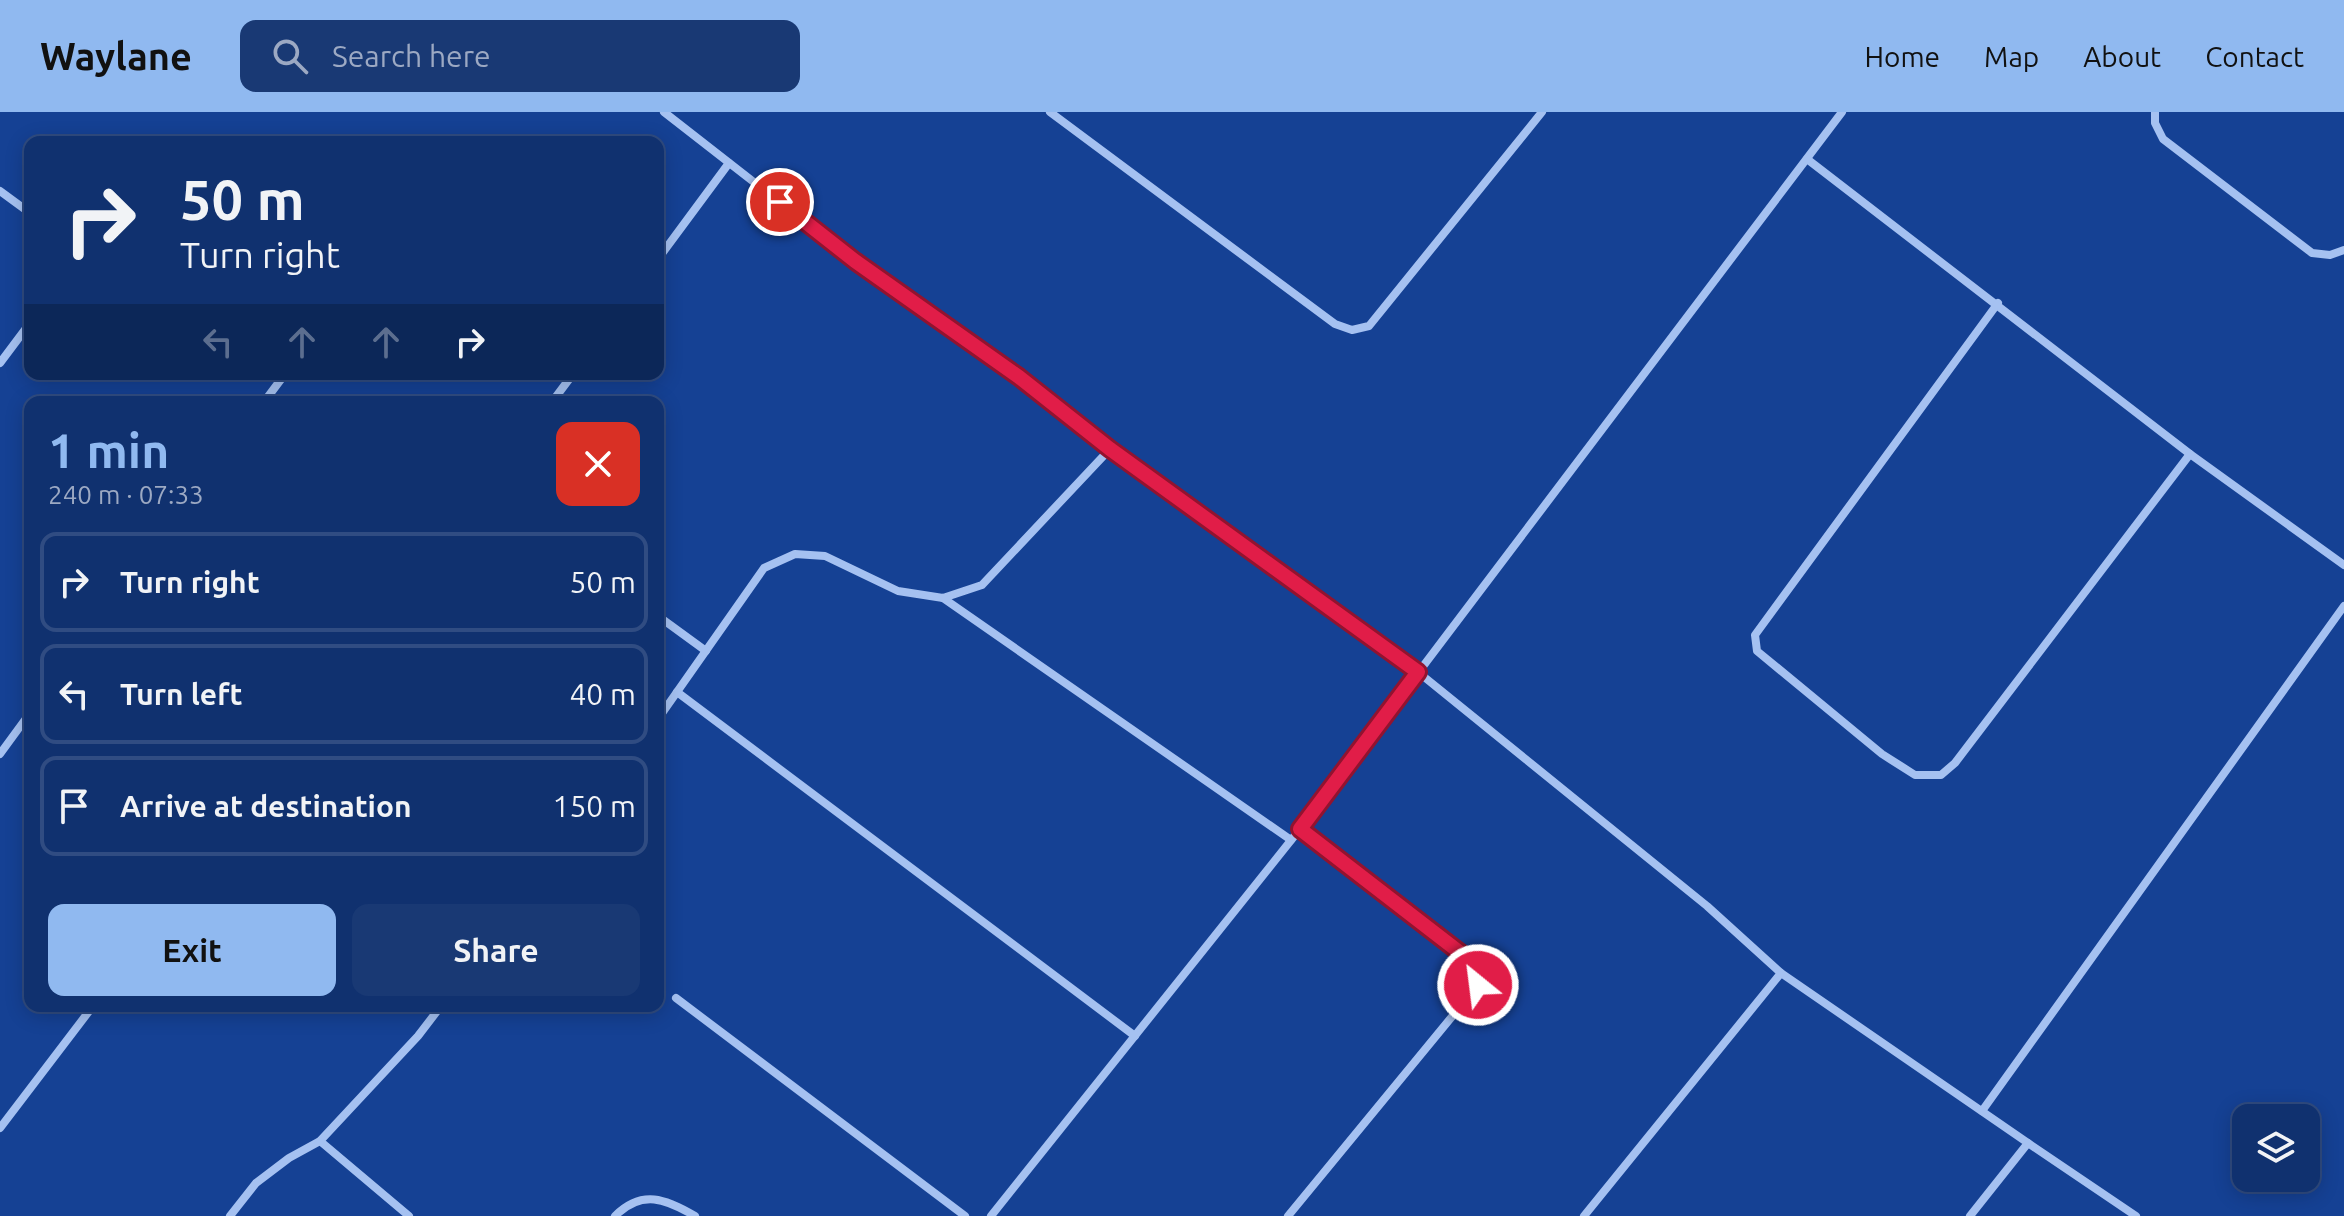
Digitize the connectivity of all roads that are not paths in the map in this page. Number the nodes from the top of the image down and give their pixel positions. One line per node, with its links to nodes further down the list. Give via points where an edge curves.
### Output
1 (664, 112): 7 (street)
2 (1050, 112): 3 (street, via 1335,324 1352,330 1369,326)
3 (1542, 112)
4 (1842, 112): 6 (street)
5 (2155, 112): 10 (street, via 2163,139 2312,253)
6 (1807, 159): 12 (street); 22 (street)
7 (729, 163): 11 (street); 15 (street)
8 (0, 191): 9 (street)
9 (24, 209)
10 (2344, 250)
11 (664, 251)
12 (1998, 303): 16 (street); 16 (street, via 1755,635 1757,651 1882,754 1915,775 1941,775 1955,763)
13 (24, 331): 14 (street)
14 (0, 363)
15 (1110, 449): 18 (street, via 982,585); 22 (street)
16 (2190, 454): 17 (street)
17 (2344, 565)
18 (943, 598): 21 (street, via 898,591 825,556 795,554 764,568); 28 (street)
19 (2344, 606): 34 (street)
20 (664, 620): 21 (street)
21 (706, 651): 23 (street)
22 (1418, 672): 27 (street); 29 (street, via 1707,906)
23 (677, 692): 24 (street); 33 (street)
24 (664, 710)
25 (24, 721): 26 (street)
26 (0, 754)
27 (1300, 829): 28 (street); 44 (street, via 1467,958 1477,970 1478,985)
28 (1291, 840): 33 (street)
29 (1781, 973): 34 (street); 45 (street)
30 (676, 998): 42 (street)
31 (88, 1012): 35 (street)
32 (436, 1012): 36 (street)
33 (1135, 1036): 43 (street)
34 (1982, 1111): 37 (street)
35 (0, 1128)
36 (320, 1141): 38 (street, via 256,1183); 39 (street)
37 (2028, 1143): 46 (street); 47 (street)
38 (230, 1216)
39 (409, 1216)
40 (615, 1216): 41 (street, via 628,1203 665,1198)
41 (695, 1216)
42 (965, 1216)
43 (991, 1216)
44 (1288, 1216)
45 (1584, 1216)
46 (1970, 1216)
47 (2136, 1216)

